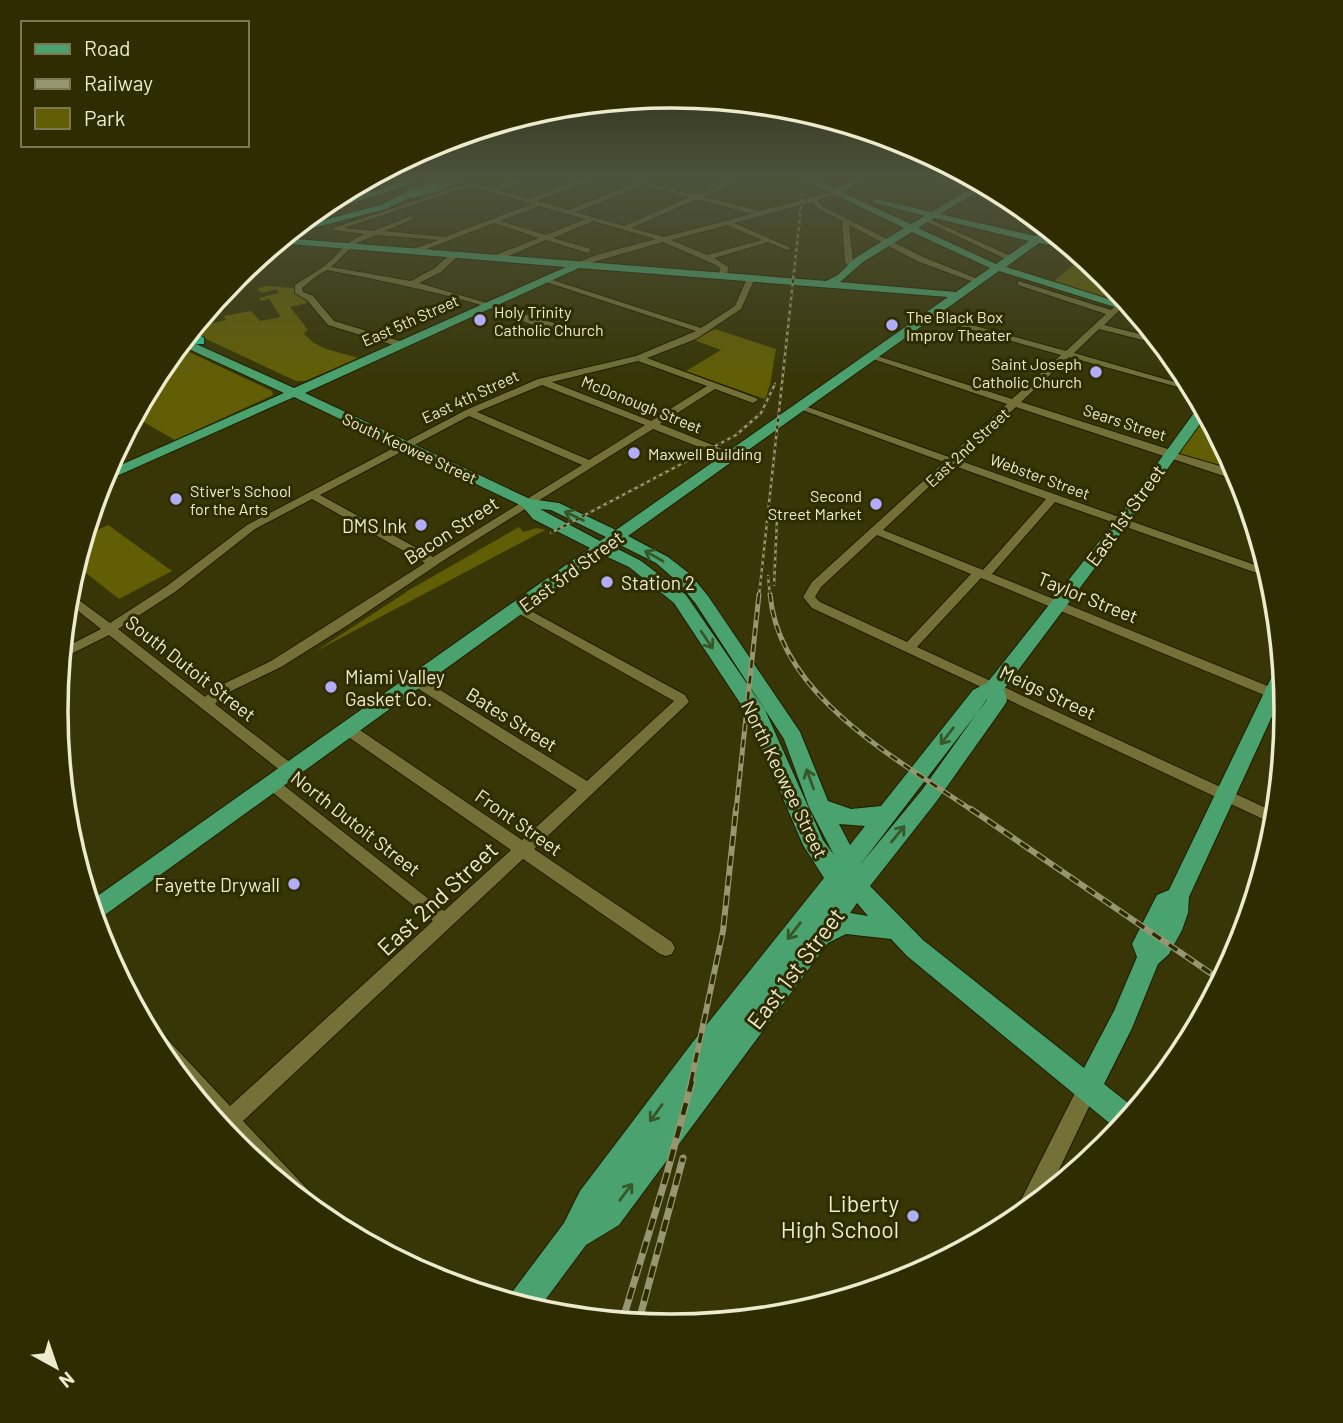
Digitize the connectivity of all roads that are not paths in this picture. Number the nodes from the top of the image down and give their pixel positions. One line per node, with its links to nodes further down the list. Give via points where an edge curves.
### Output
1 (339, 245): 15 (main road)
2 (429, 245): 18 (street)
3 (525, 245): 20 (street)
4 (573, 245): 17 (street)
5 (642, 245): 23 (street, East 5th Street)
6 (677, 245): 21 (street)
7 (750, 245): 21 (street)
8 (781, 245): 16 (street)
9 (847, 245): 24 (street)
10 (883, 245): 24 (main road)
11 (892, 245): 32 (street)
12 (949, 245): 27 (main road)
13 (983, 245): 22 (street)
14 (1030, 245): 22 (main road, East 3rd Street)
15 (347, 246): 18 (main road); 26 (street)
16 (787, 248)
17 (589, 250)
18 (416, 251): 19 (main road)
19 (454, 254): 20 (main road); 34 (street, via 438,270)
20 (496, 258): 23 (main road)
21 (706, 258): 28 (street, via 722,265)
22 (1012, 258): 27 (main road, East 3rd Street)
23 (579, 265): 25 (main road); 29 (main road, East 5th Street)
24 (853, 265): 30 (main road)
25 (602, 266): 28 (main road); 29 (main road)
26 (326, 268): 34 (street); 48 (street, via 298,287 299,293 310,298 331,323)
27 (998, 268): 32 (main road, East 3rd Street); 39 (main road)
28 (723, 276): 31 (main road)
29 (551, 277): 38 (main road, East 5th Street); 45 (street)
30 (842, 277): 35 (main road); 36 (main road)
31 (751, 278): 35 (main road); 45 (street, East 4th Street, via 738,307)
32 (979, 281): 37 (main road, East 3rd Street)
33 (1021, 283): 40 (street)
34 (412, 284): 38 (street)
35 (830, 284): 36 (main road)
36 (859, 286): 37 (main road)
37 (959, 295): 42 (main road, East 3rd Street)
38 (488, 304): 44 (street); 48 (main road, East 5th Street)
39 (1118, 306)
40 (1118, 307)
41 (1119, 308): 43 (street, East 2nd Street)
42 (931, 315): 50 (street); 52 (main road, East 3rd Street)
43 (1098, 326): 47 (street); 50 (street, East 2nd Street)
44 (571, 331)
45 (703, 331): 51 (street, East 4th Street)
46 (197, 339): 56 (main road, South Keowee Street)
47 (1146, 339)
48 (400, 344): 56 (main road, East 5th Street)
49 (191, 346): 56 (main road, South Keowee Street)
50 (1068, 354): 55 (street); 58 (street, East 2nd Street)
51 (639, 358): 53 (street, East 4th Street); 54 (street)
52 (871, 358): 58 (street, Sears Street); 59 (main road, East 3rd Street)
53 (541, 381): 60 (street, East 4th Street); 62 (street, McDonough Street)
54 (715, 386): 57 (street); 62 (street, Bacon Street)
55 (1179, 386)
56 (293, 391): 63 (main road, South Keowee Street); 68 (main road, East 5th Street)
57 (753, 400)
58 (1014, 403): 64 (street, Sears Street); 66 (street, East 2nd Street)
59 (799, 407): 65 (main road, East 3rd Street); 66 (street, Webster Street)
60 (469, 412): 63 (street, East 4th Street); 67 (street)
61 (1198, 418): 64 (main road, East 1st Street)
62 (653, 425): 65 (street, McDonough Street); 67 (street, Bacon Street)
63 (404, 446): 70 (street, East 4th Street); 72 (main road, South Keowee Street)
64 (1170, 454): 69 (street, Sears Street); 73 (main road, East 1st Street)
65 (731, 456): 75 (main road, East 3rd Street)
66 (952, 461): 71 (street, Webster Street); 74 (street, East 2nd Street)
67 (589, 464): 72 (street, Bacon Street)
68 (118, 472)
69 (1225, 472)
70 (311, 494): 76 (street); 83 (street, East 4th Street, via 233,538 171,589)
71 (1053, 498): 73 (street, Webster Street); 78 (street)
72 (527, 503): 75 (main road, South Keowee Street, via 538,516); 76 (street, Bacon Street)
73 (1122, 522): 77 (street, Webster Street); 81 (main road, East 1st Street)
74 (876, 531): 78 (street, Taylor Street); 79 (street, East 2nd Street)
75 (611, 542): 82 (main road, East 3rd Street); 96 (main road, North Keowee Street, one-way to 75, via 793,737 702,600 662,560); 100 (main road, North Keowee Street, one-way to 100, via 680,599 755,710 802,822)
76 (434, 563): 89 (street, Bacon Street, via 276,664 218,692)
77 (1258, 571)
78 (982, 574): 81 (street, Taylor Street); 85 (street)
79 (809, 596): 85 (street, Meigs Street, via 816,606)
80 (78, 604): 83 (street, South Dutoit Street)
81 (1057, 606): 87 (main road, East 1st Street); 88 (street, Taylor Street)
82 (519, 608): 86 (main road, East 3rd Street); 94 (street, East 2nd Street, via 682,700)
83 (109, 628): 84 (street, East 4th Street); 89 (street, South Dutoit Street)
84 (72, 649)
85 (908, 649): 87 (street, Meigs Street)
86 (416, 681): 91 (main road, East 3rd Street); 94 (street, Bates Street)
87 (994, 688): 95 (street, Meigs Street); 97 (main road, East 1st Street, one-way to 97, via 980,695); 100 (main road, East 1st Street, one-way to 87, via 929,796 997,701)
88 (1274, 694)
89 (207, 703): 92 (street, South Dutoit Street)
90 (1275, 704): 95 (main road)
91 (349, 730): 92 (main road, East 3rd Street); 99 (street, Front Street)
92 (291, 771): 93 (main road, East 3rd Street)
93 (272, 785): 101 (main road, East 3rd Street); 102 (street, North Dutoit Street)
94 (587, 789): 99 (street, East 2nd Street)
95 (1224, 795): 98 (street, Meigs Street); 106 (main road, via 1177,897 1178,909 1158,951 1149,957)
96 (820, 807): 97 (main road, via 857,820); 100 (main road, North Keowee Street)
97 (885, 814): 100 (main road, East 1st Street)
98 (1266, 814)
99 (523, 850): 102 (street, East 2nd Street); 105 (street, Front Street)
100 (846, 876): 103 (main road, North Keowee Street); 104 (main road, East 1st Street); 110 (main road, East 1st Street, one-way to 110, via 590,1201)
101 (101, 907)
102 (446, 922): 108 (street, East 2nd Street)
103 (894, 929): 104 (main road, via 844,923); 106 (main road, North Keowee Street)
104 (817, 938): 110 (main road, East 1st Street, one-way to 104, via 609,1215)
105 (666, 948)
106 (1088, 1088): 107 (main road, North Keowee Street); 109 (street)
107 (1120, 1114)
108 (229, 1121)
109 (1037, 1191)
110 (575, 1234): 111 (main road, East 1st Street)
111 (528, 1297)

